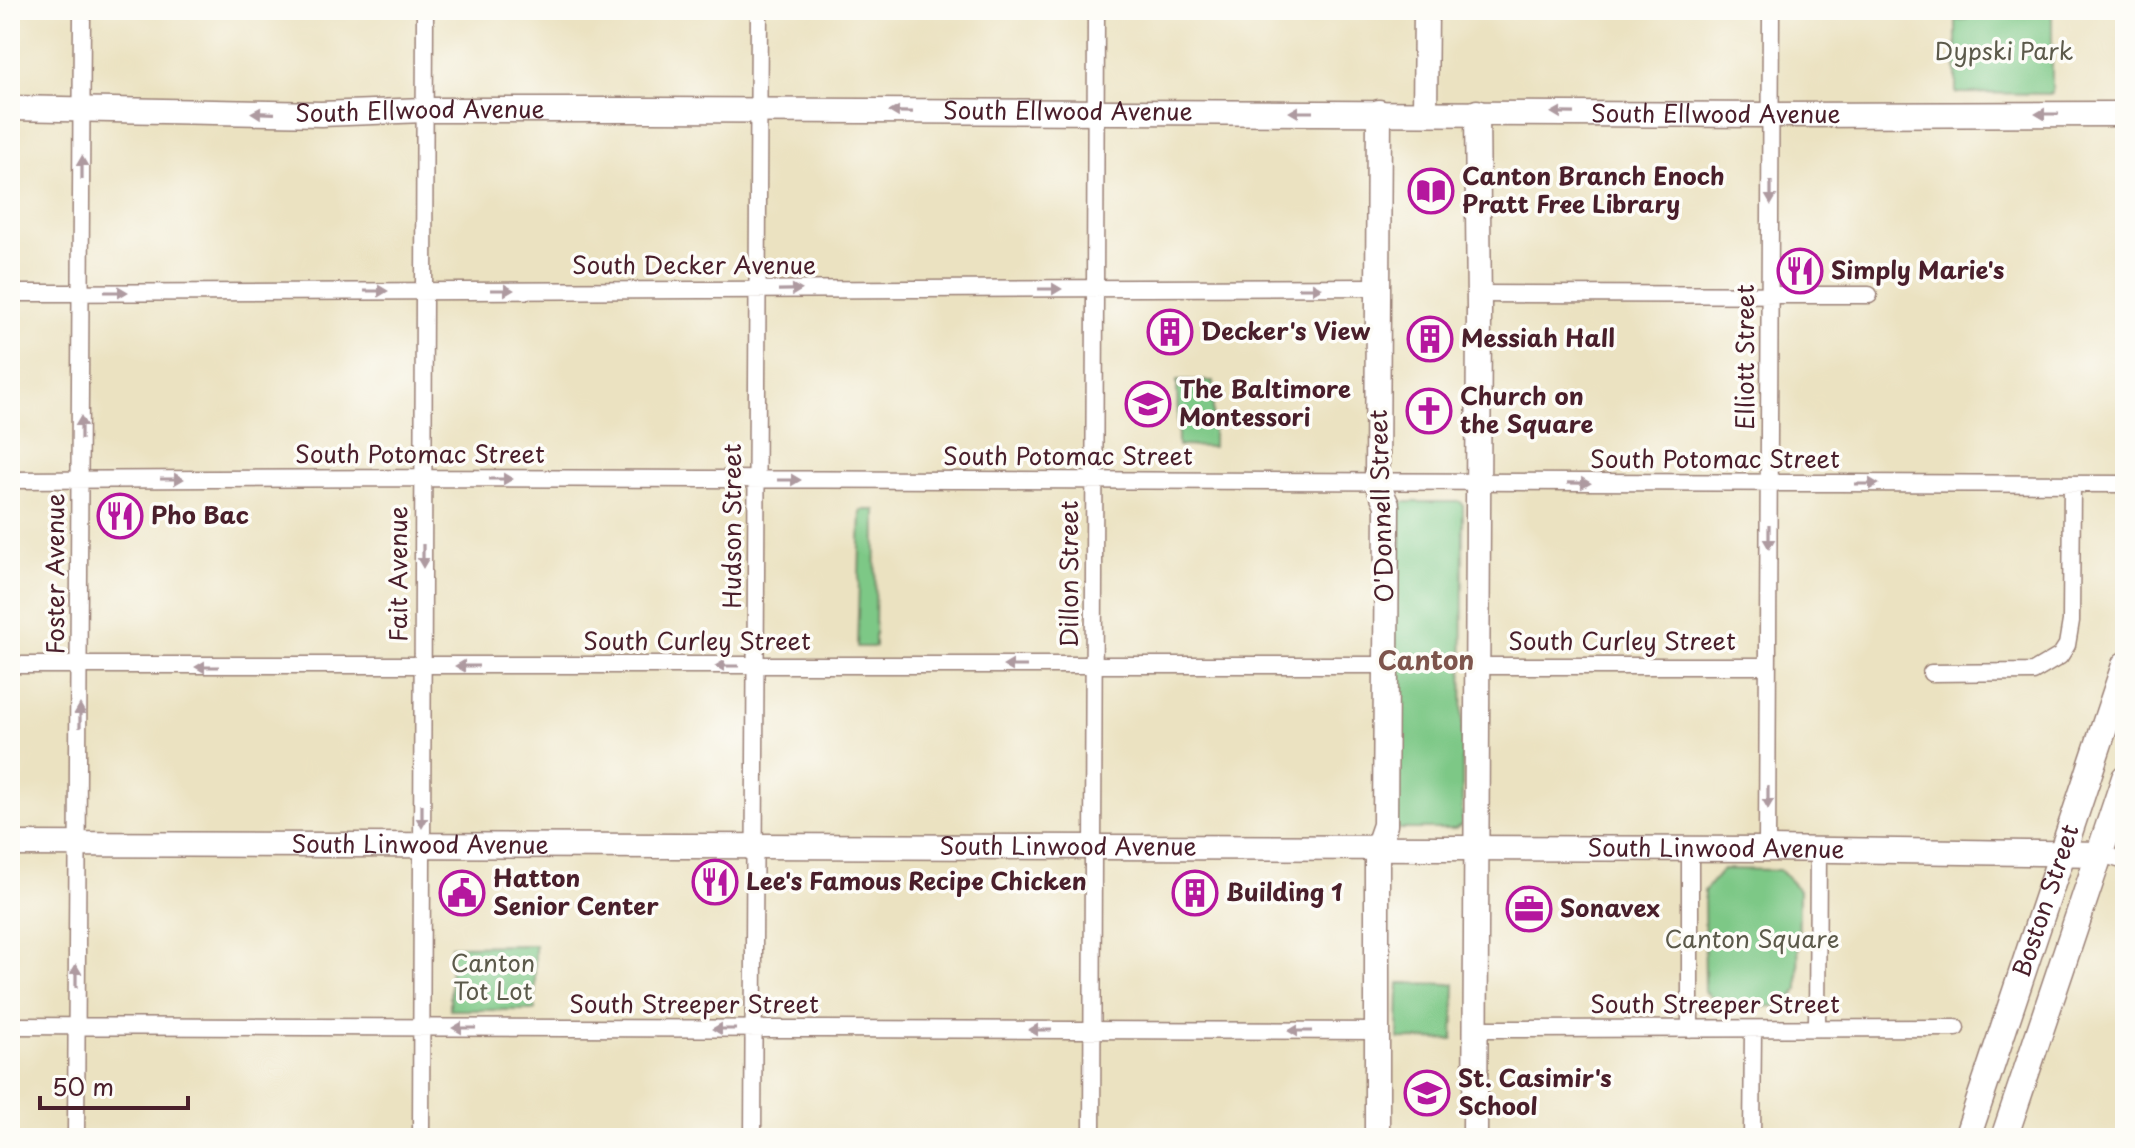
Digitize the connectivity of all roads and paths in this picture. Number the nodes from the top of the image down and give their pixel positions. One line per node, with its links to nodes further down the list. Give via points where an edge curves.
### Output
1 (82, 10): 8 (street, Foster Avenue)
2 (425, 10): 9 (street, Fait Avenue)
3 (759, 10): 10 (street, Hudson Street)
4 (1096, 10): 14 (street, Dillon Street)
5 (1426, 10): 12 (street)
6 (1771, 10): 16 (street, Elliott Street)
7 (10, 108): 8 (street, South Ellwood Avenue)
8 (82, 108): 9 (street, South Ellwood Avenue, one-way to 8, via 321,114); 21 (street, Foster Avenue, one-way to 8)
9 (425, 110): 10 (street, South Ellwood Avenue); 19 (street, Fait Avenue)
10 (758, 110): 14 (street, South Ellwood Avenue, one-way to 10); 20 (street, Hudson Street)
11 (1379, 112): 12 (street, South Ellwood Avenue); 14 (street, South Ellwood Avenue, one-way to 14); 17 (street, O'Donnell Street)
12 (1425, 112): 13 (street, South Ellwood Avenue)
13 (1477, 112): 16 (street, South Ellwood Avenue, one-way to 13); 23 (street)
14 (1096, 113): 18 (street, Dillon Street)
15 (2125, 114): 16 (street, South Ellwood Avenue, one-way to 16)
16 (1771, 115): 24 (street, Elliott Street, one-way to 24)
17 (1377, 287): 18 (street, South Decker Avenue, one-way to 17); 31 (street, O'Donnell Street)
18 (1095, 288): 20 (street, South Decker Avenue, one-way to 18); 30 (street, Dillon Street)
19 (424, 290): 20 (street, South Decker Avenue, one-way to 20); 21 (street, South Decker Avenue, one-way to 19); 26 (street, Fait Avenue)
20 (758, 291): 29 (street, Hudson Street)
21 (82, 292): 22 (street, South Decker Avenue); 28 (street, Foster Avenue, one-way to 21)
22 (10, 293)
23 (1479, 294): 24 (street); 32 (street)
24 (1770, 295): 25 (street); 33 (street, Elliott Street)
25 (1869, 295)
26 (423, 478): 28 (street, South Potomac Street, one-way to 26); 29 (street, South Potomac Street, one-way to 29); 39 (street, Fait Avenue, one-way to 39)
27 (10, 480): 28 (street, South Potomac Street)
28 (80, 480): 44 (street, Foster Avenue)
29 (757, 481): 30 (street, South Potomac Street, one-way to 30); 40 (street, Hudson Street)
30 (1094, 482): 31 (street, South Potomac Street); 41 (street, Dillon Street)
31 (1377, 483): 32 (street, South Potomac Street); 37 (street, O'Donnell Street, via 1387,505)
32 (1478, 483): 33 (street, South Potomac Street, one-way to 33); 42 (street)
33 (1769, 483): 34 (street, South Potomac Street, one-way to 34); 43 (street, Elliott Street, one-way to 43)
34 (2072, 484): 35 (street, South Potomac Street); 45 (street, via 2071,621 2060,656 2023,673)
35 (2125, 484)
36 (10, 665): 44 (street, South Curley Street)
37 (1385, 665): 41 (street, South Curley Street); 52 (street, O'Donnell Street, via 1385,825)
38 (2125, 665): 57 (main road, Boston Street)
39 (423, 666): 40 (street, South Curley Street, one-way to 39); 44 (street, South Curley Street, one-way to 44); 49 (street, Fait Avenue, one-way to 49)
40 (756, 666): 41 (street, South Curley Street, one-way to 40); 50 (street, Hudson Street)
41 (1093, 666): 51 (street, Dillon Street)
42 (1476, 666): 43 (street, South Curley Street); 53 (street)
43 (1768, 666): 55 (street, Elliott Street, one-way to 55)
44 (80, 667): 48 (street, Foster Avenue, one-way to 44)
45 (1931, 673)
46 (2125, 778): 58 (main road, Boston Street)
47 (10, 844): 48 (street, South Linwood Avenue)
48 (78, 844): 49 (street, South Linwood Avenue); 60 (street, Foster Avenue, one-way to 48)
49 (422, 846): 50 (street, South Linwood Avenue); 61 (street, Fait Avenue)
50 (756, 847): 51 (street, South Linwood Avenue); 64 (street, Hudson Street)
51 (1093, 848): 52 (street, South Linwood Avenue); 68 (street, Dillon Street)
52 (1377, 848): 53 (street, South Linwood Avenue); 69 (street, O'Donnell Street)
53 (1475, 848): 54 (street, South Linwood Avenue); 65 (street)
54 (1690, 848): 55 (street, South Linwood Avenue); 66 (street)
55 (1767, 849): 56 (street, South Linwood Avenue)
56 (1818, 850): 57 (street, South Linwood Avenue); 62 (street)
57 (2061, 854): 58 (street, South Linwood Avenue); 77 (main road, Boston Street)
58 (2113, 857): 78 (main road, Boston Street)
59 (10, 1026): 60 (street, South Streeper Street)
60 (76, 1027): 61 (street, South Streeper Street); 70 (street, Foster Avenue)
61 (422, 1028): 64 (street, South Streeper Street, one-way to 61); 71 (street, Fait Avenue)
62 (1817, 1028): 63 (street, South Streeper Street); 67 (street, South Streeper Street)
63 (1956, 1028)
64 (754, 1029): 68 (street, South Streeper Street, one-way to 64); 72 (street, Hudson Street)
65 (1475, 1029): 66 (street, South Streeper Street); 75 (street)
66 (1690, 1029): 67 (street, South Streeper Street)
67 (1753, 1029): 76 (street)
68 (1092, 1030): 69 (street, South Streeper Street, one-way to 68); 73 (street, Dillon Street)
69 (1378, 1031): 74 (street, O'Donnell Street)
70 (76, 1138)
71 (421, 1138)
72 (753, 1138)
73 (1092, 1138)
74 (1377, 1138)
75 (1475, 1138)
76 (1752, 1138)
77 (1967, 1138)
78 (2004, 1138)

